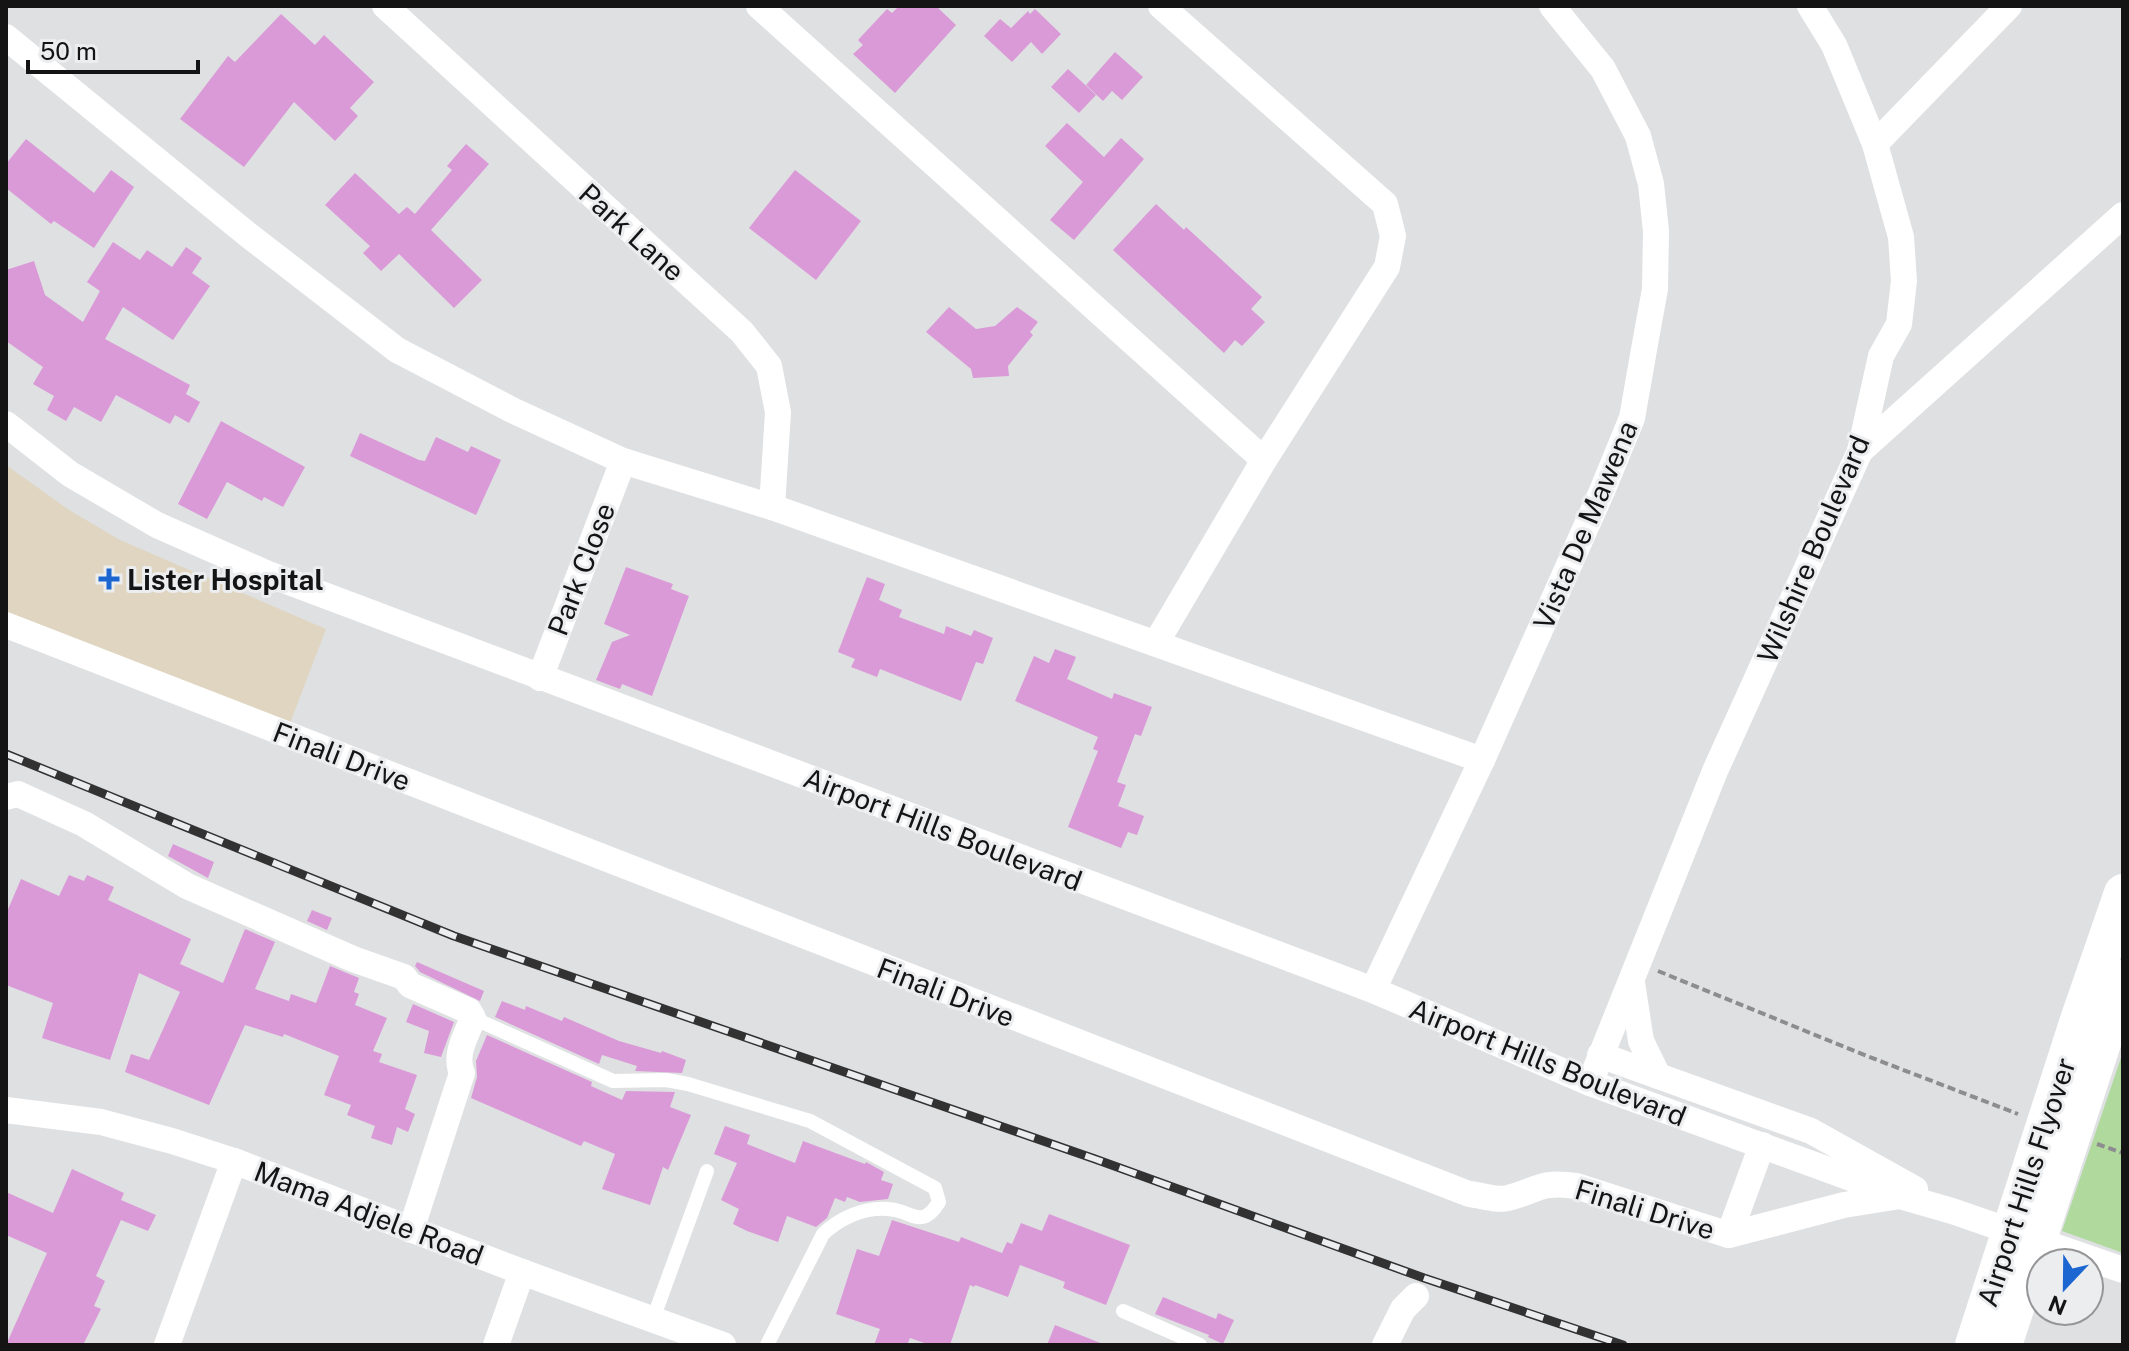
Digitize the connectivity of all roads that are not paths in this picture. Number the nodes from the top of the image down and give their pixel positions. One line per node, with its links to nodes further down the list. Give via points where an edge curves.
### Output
1 (385, 6): 14 (street, Park Lane, via 742,332 769,366 778,412)
2 (759, 6): 12 (street)
3 (1161, 6): 12 (street, via 1385,204 1393,236 1387,267)
4 (1552, 6): 18 (street, Vista De Mawena, via 1603,69 1638,136 1651,184 1655,289 1632,418)
5 (1810, 6): 8 (street, Wilshire Boulevard, via 1834,45)
6 (2009, 6): 8 (street)
7 (6, 37): 13 (street, via 397,350)
8 (1875, 144): 11 (street, Wilshire Boulevard, via 1901,237 1904,281 1899,324 1881,356)
9 (2123, 215): 11 (street)
10 (6, 424): 17 (street, Airport Hills Boulevard, via 70,474 157,525 268,574)
11 (1860, 451): 21 (street, Wilshire Boulevard, via 1715,771)
12 (1264, 460): 16 (street)
13 (623, 461): 14 (street); 17 (street, Park Close)
14 (772, 507): 16 (street)
15 (6, 625): 36 (street, Finali Drive, via 1469,1194 1505,1199 1536,1186 1576,1186)
16 (1156, 643): 18 (street)
17 (540, 678): 23 (street, Airport Hills Boulevard)
18 (1482, 760): 23 (street, Vista De Mawena)
19 (6, 797): 24 (street, via 18,794 84,824 187,886 404,977)
20 (2123, 893): 25 (main road)
21 (1635, 971): 26 (street, Wilshire Boulevard); 27 (street, via 1641,1041)
22 (2123, 979): 25 (main road)
23 (1373, 990): 28 (street, Airport Hills Boulevard)
24 (473, 1018): 35 (street, via 458,1064 462,1073); 45 (lane, via 613,1081 677,1082 810,1121 935,1188 939,1202 920,1218 889,1208 848,1215 823,1234)
25 (2092, 1025): 48 (main road, Airport Hills Flyover); 49 (main road, Airport Hills Flyover)
26 (1600, 1055): 27 (street); 28 (street, Wilshire Boulevard)
27 (1658, 1076): 34 (street, via 1811,1131)
28 (1590, 1083): 30 (street, Airport Hills Boulevard)
29 (6, 1110): 31 (street, Mama Adjele Road, via 101,1122)
30 (1762, 1145): 33 (street, Airport Hills Boulevard); 36 (street)
31 (234, 1161): 35 (street, Mama Adjele Road); 42 (street)
32 (707, 1171): 41 (lane)
33 (1900, 1196): 34 (street, Airport Hills Boulevard); 36 (street, Finali Drive, via 1819,1210)
34 (1952, 1211): 37 (street)
35 (411, 1230): 38 (street, Mama Adjele Road)
36 (1729, 1235)
37 (2123, 1270)
38 (522, 1272): 41 (street, Mama Adjele Road); 43 (street)
39 (1416, 1296): 47 (street, via 1403,1309)
40 (1123, 1311): 46 (lane)
41 (653, 1319): 44 (street, Mama Adjele Road)
42 (167, 1345)
43 (496, 1345)
44 (723, 1345)
45 (767, 1345)
46 (1200, 1345)
47 (1385, 1345)
48 (1974, 1345)
49 (2003, 1345)

